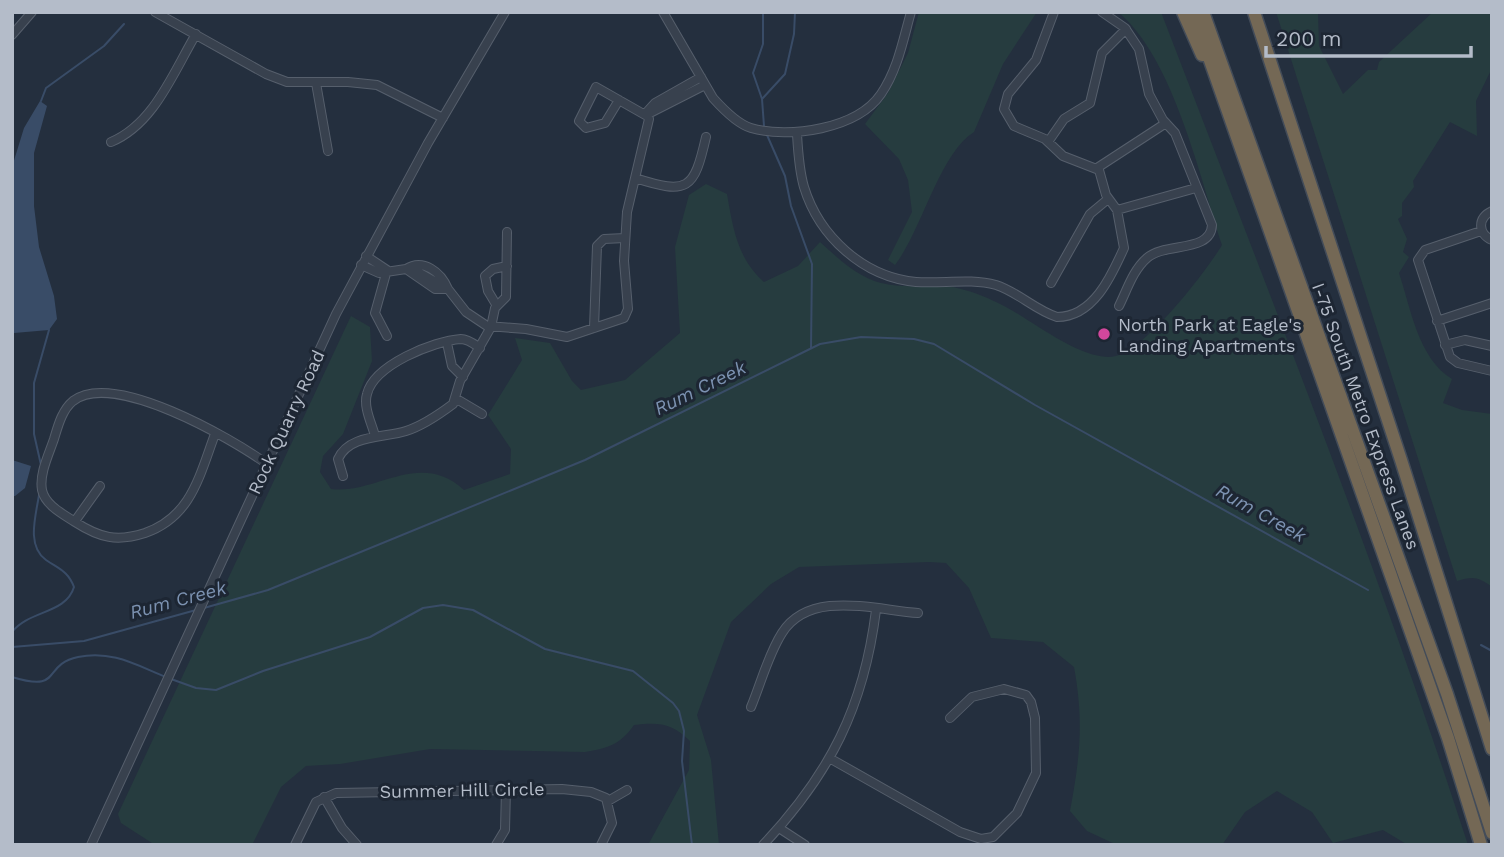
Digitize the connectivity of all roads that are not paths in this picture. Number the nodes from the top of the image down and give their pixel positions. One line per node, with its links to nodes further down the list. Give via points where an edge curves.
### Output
1 (32, 12): 14 (street)
2 (155, 12): 13 (street)
3 (505, 12): 20 (street, Rock Quarry Road)
4 (663, 12): 16 (street)
5 (911, 12): 22 (street, via 896,66 880,96 836,125)
6 (1054, 12): 25 (street, via 1036,60 1004,105 1010,122)
7 (1102, 12): 12 (street)
8 (1183, 12): 15 (highway, via 1196,46)
9 (1193, 12): 15 (highway)
10 (1203, 12): 76 (highway, I-75 South Metro Express Lanes, via 1447,694)
11 (1254, 12): 69 (highway)
12 (1126, 29): 21 (street, via 1145,64 1149,94); 25 (street, via 1102,53 1090,103 1068,115)
13 (196, 34): 17 (street, via 266,74 288,82); 24 (street, via 147,115 130,134)
14 (12, 35)
15 (1216, 76): 84 (highway, via 1448,738)
16 (703, 81): 19 (street, via 655,103); 22 (street, via 723,108 749,128)
17 (316, 83): 20 (street, via 377,85); 26 (street)
18 (619, 100): 18 (street, via 605,123 581,125 580,116 596,87); 19 (street)
19 (645, 114): 28 (street, via 649,123)
20 (443, 118): 37 (street, Rock Quarry Road)
21 (1166, 123): 27 (street); 29 (street, via 1175,133)
22 (797, 134): 31 (street, via 803,184 827,233 879,272 914,282 995,285 1046,313 1065,317 1095,299 1124,248)
23 (706, 137): 28 (street, via 698,170 685,184 668,188)
24 (111, 142)
25 (1048, 142): 27 (street, via 1063,156)
26 (328, 151)
27 (1097, 168): 30 (street)
28 (635, 178): 35 (street)
29 (1196, 188): 31 (street); 46 (street, via 1212,225 1209,237 1147,258)
30 (1108, 199): 31 (street); 42 (street, via 1088,217)
31 (1117, 210)
32 (1492, 211): 33 (street, via 1482,220)
33 (1481, 231): 36 (street); 47 (street, via 1419,256)
34 (507, 232): 39 (street)
35 (625, 238): 49 (street, via 627,314); 49 (street, via 604,239 597,246)
36 (1492, 240)
37 (366, 256): 38 (street, Rock Quarry Road); 41 (street)
38 (361, 265): 41 (street, via 379,273); 61 (street, Rock Quarry Road)
39 (507, 266): 45 (street, via 506,298); 45 (street, via 493,269 484,279)
40 (406, 269): 41 (street); 43 (street, via 435,289); 43 (street, via 422,265 443,277)
41 (387, 270): 50 (street, via 375,313)
42 (1051, 283)
43 (448, 289): 48 (street, via 466,312)
44 (1492, 303): 47 (street)
45 (496, 306): 48 (street)
46 (1119, 306)
47 (1437, 321): 52 (street)
48 (491, 327): 49 (street, via 567,337); 54 (street)
49 (594, 328)
50 (387, 336)
51 (447, 343): 54 (street, via 465,339); 56 (street, via 453,368); 60 (street, via 411,354 374,379 366,400)
52 (1445, 345): 53 (street, via 1465,340); 55 (street, via 1455,362)
53 (1492, 346)
54 (480, 348): 56 (street)
55 (1492, 371)
56 (463, 377): 57 (street)
57 (455, 398): 58 (street); 60 (street, via 449,407 409,430)
58 (482, 414)
59 (215, 434): 61 (street); 64 (street, via 190,496 169,523 118,540); 64 (street, via 128,395 89,394 74,400 59,422 41,489 45,500)
60 (375, 436): 62 (street, via 339,454)
61 (267, 464): 77 (street, Rock Quarry Road)
62 (343, 476)
63 (100, 486): 64 (street)
64 (75, 522)
65 (876, 610): 66 (street); 67 (street, via 831,606 800,614 778,641); 70 (street, via 862,686)
66 (918, 613)
67 (751, 707)
68 (950, 718): 70 (street, via 964,702 985,692 1014,690 1031,702 1035,779 1017,813 993,837 981,839 960,832)
69 (1492, 749)
70 (831, 759): 75 (street)
71 (506, 789): 73 (street, Summer Hill Circle, via 372,791); 74 (street, Summer Hill Circle, via 580,790); 80 (street, via 506,822)
72 (627, 790): 74 (street)
73 (324, 797): 78 (street, via 309,812); 79 (street)
74 (608, 801): 81 (street, via 612,823)
75 (779, 828): 82 (street); 83 (street)
76 (1492, 833)
77 (91, 845)
78 (295, 845)
79 (357, 845)
80 (496, 845)
81 (601, 845)
82 (764, 845)
83 (805, 845)
84 (1481, 845)

